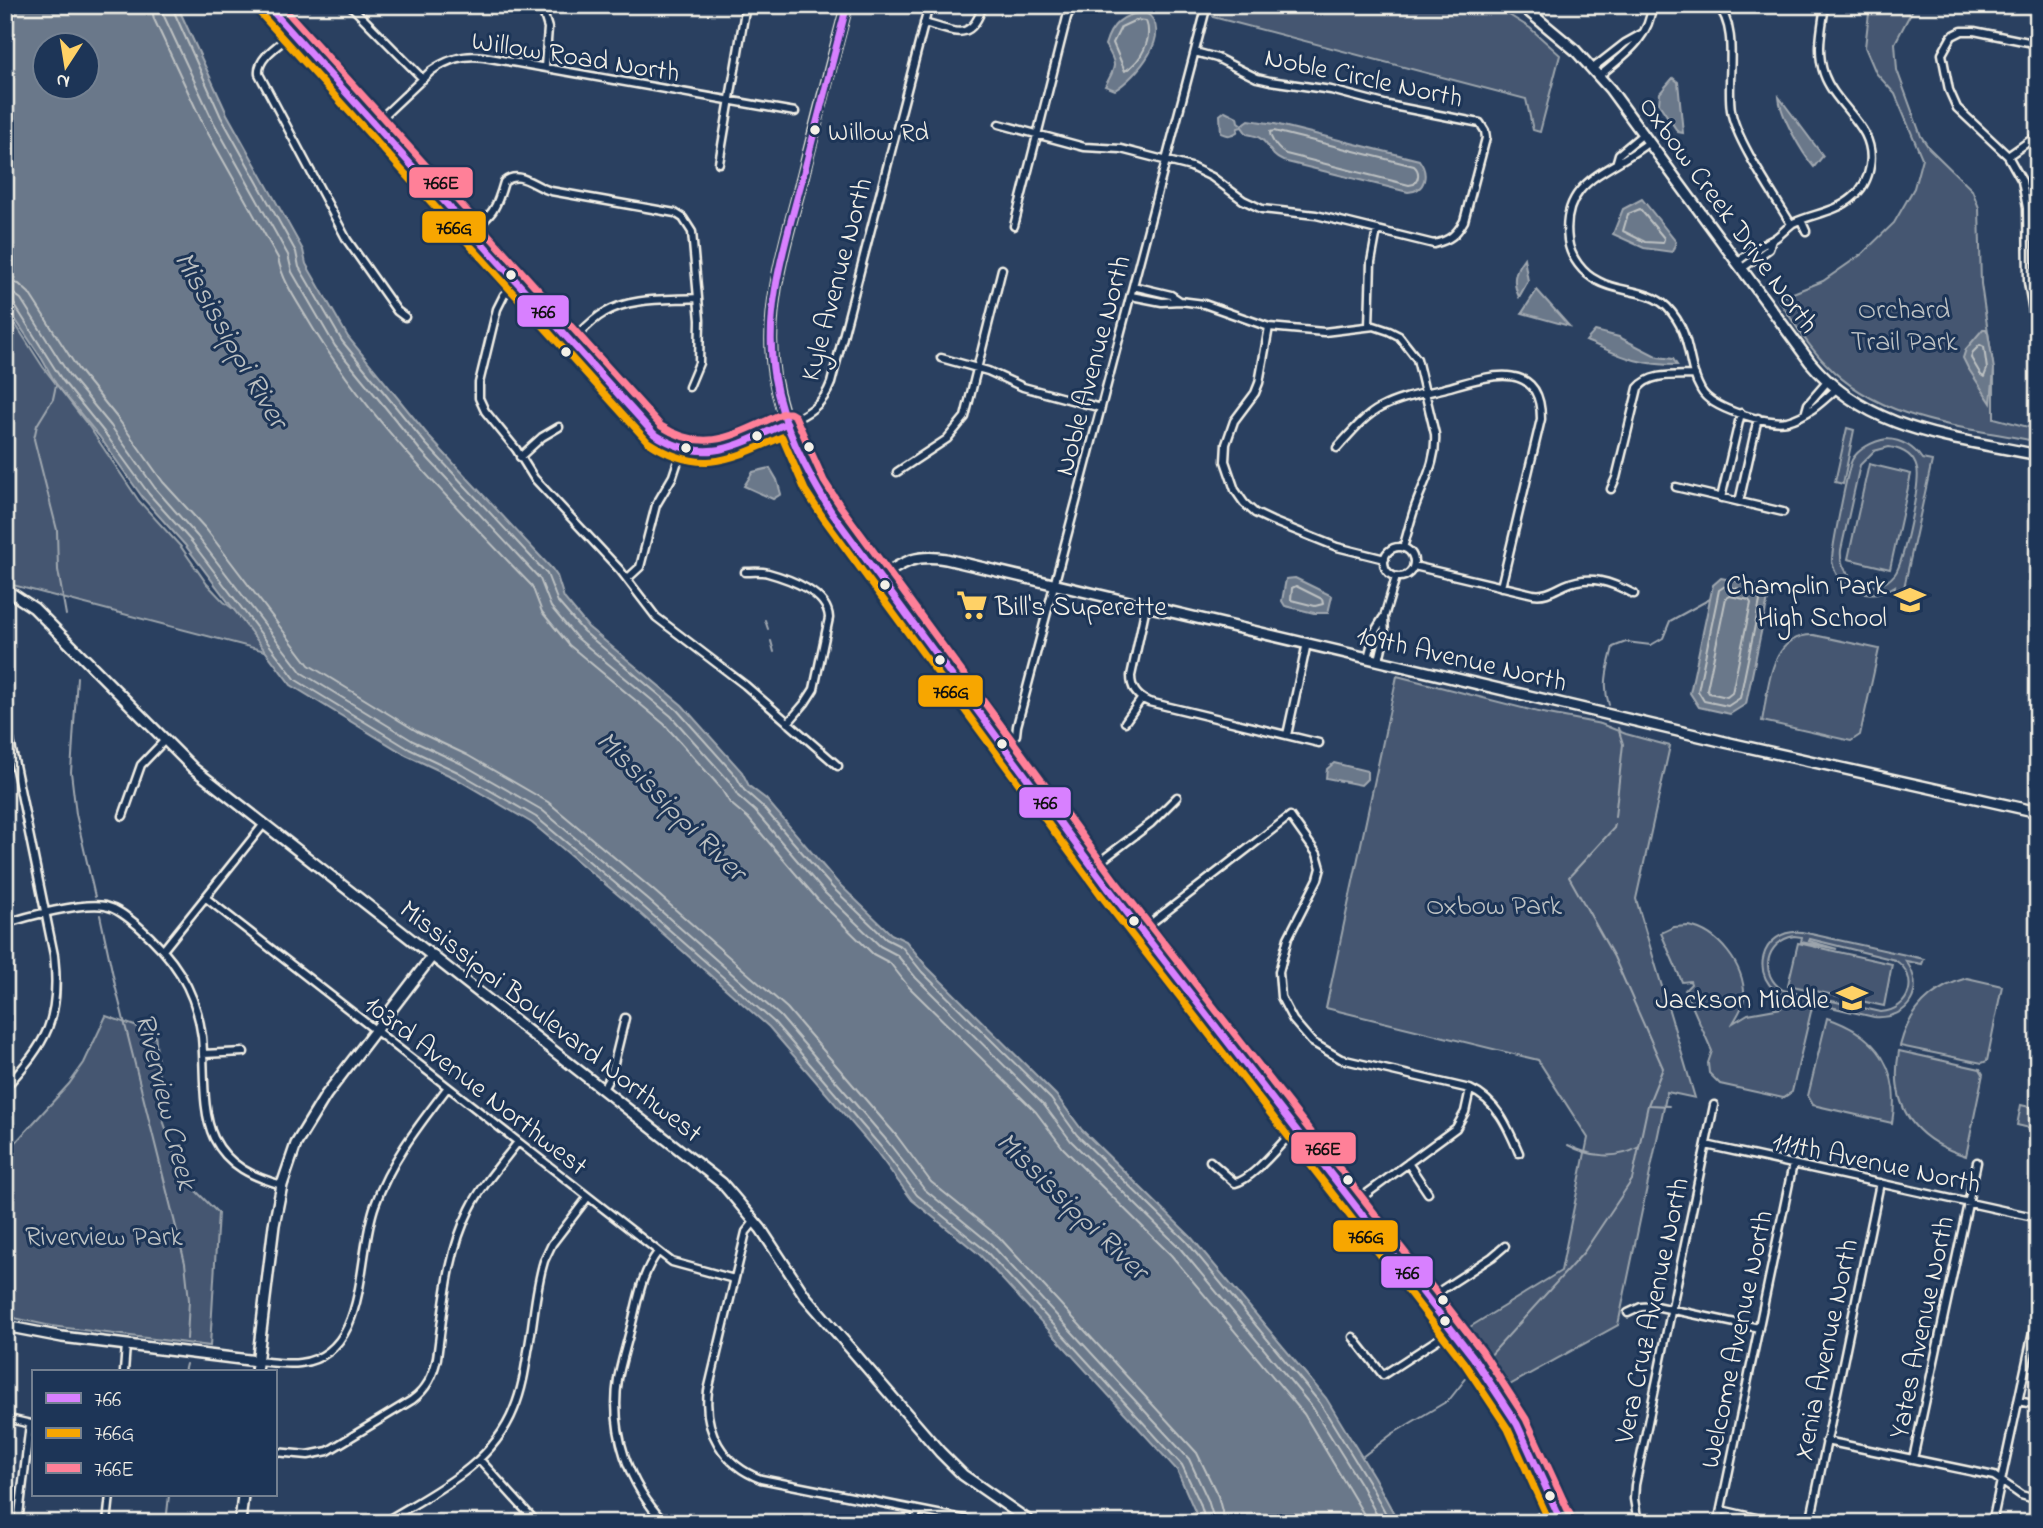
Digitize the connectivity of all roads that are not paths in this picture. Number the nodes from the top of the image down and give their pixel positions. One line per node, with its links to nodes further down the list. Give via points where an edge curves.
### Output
1 (267, 5): 15 (street)
2 (350, 5): 20 (street)
3 (541, 5): 18 (street, via 548,29)
4 (747, 5): 21 (street)
5 (847, 5): 62 (street, via 776,284 773,361)
6 (929, 5): 14 (street, Kyle Avenue North)
7 (983, 5): 14 (street, via 975,26 967,32)
8 (1073, 5): 25 (street)
9 (1207, 5): 17 (street, Noble Avenue North)
10 (1521, 5): 19 (street, Oxbow Creek Drive North)
11 (1652, 5): 19 (street, via 1650,21 1638,44)
12 (1717, 5): 34 (street, via 1729,28 1734,123)
13 (1825, 5): 31 (street, via 1819,52 1824,73 1867,136 1870,161 1865,182 1850,200)
14 (925, 23): 62 (street, Kyle Avenue North, via 831,383 814,409)
15 (292, 34): 23 (street); 46 (street, via 262,61 259,74 347,240)
16 (2038, 44): 28 (street, via 1968,30 1952,36 1944,48 1949,90 1957,108)
17 (1195, 52): 29 (street, Noble Avenue North); 36 (street, Noble Circle North, via 1270,81 1480,123 1485,131 1484,148 1464,221 1453,237 1434,244)
18 (545, 67): 20 (street, Willow Road North, via 466,56 441,64); 21 (street, Willow Road North)
19 (1596, 72): 27 (street, Oxbow Creek Drive North)
20 (423, 79): 23 (street, Willow Road North)
21 (730, 100): 22 (street, Willow Road North); 30 (street)
22 (794, 112)
23 (375, 124): 38 (street)
24 (999, 124): 25 (street, Noble Circle North)
25 (1038, 135): 29 (street, Noble Circle North); 35 (street)
26 (2038, 135): 28 (street)
27 (1646, 138): 39 (street, Oxbow Creek Drive North); 53 (street, via 1624,161 1617,161 1577,194 1568,216 1568,245 1584,272 1597,281 1646,295 1666,307 1683,330)
28 (2008, 156): 32 (street, via 2022,181)
29 (1166, 161): 36 (street, Noble Circle North, via 1201,172 1262,209 1316,215); 42 (street, Noble Avenue North)
30 (719, 163)
31 (1801, 220): 34 (street); 37 (street)
32 (2027, 221): 33 (street); 49 (street, via 2028,282)
33 (2038, 222)
34 (1791, 224): 39 (street, via 1772,240 1769,249)
35 (1014, 226)
36 (1377, 230): 47 (street)
37 (1806, 231)
38 (472, 233): 41 (street); 44 (street, via 494,212 504,182 516,176 551,191 675,213 692,232)
39 (1739, 266): 54 (street, Oxbow Creek Drive North)
40 (1002, 269): 52 (street)
41 (517, 283): 50 (street); 67 (street, via 497,309 478,388 483,408)
42 (1133, 286): 43 (street, Noble Avenue North); 45 (street)
43 (1130, 296): 45 (street); 58 (street, Noble Avenue North)
44 (698, 298): 50 (street, via 614,307); 55 (street, via 699,363)
45 (1180, 301): 48 (street, via 1204,304)
46 (405, 317)
47 (1368, 326): 48 (street, via 1324,332); 57 (street, via 1389,331 1407,344 1417,359)
48 (1269, 327): 75 (street, via 1259,383 1234,421 1226,444 1224,461 1235,490 1255,513 1272,521 1337,547)
49 (2038, 341)
50 (570, 343): 65 (street, via 644,426)
51 (941, 358): 52 (street)
52 (978, 368): 58 (street, via 1023,387); 68 (street, via 965,417 954,432)
53 (1695, 375): 60 (street, via 1711,402); 70 (street, via 1644,380 1638,388)
54 (1827, 382): 56 (street, Oxbow Creek Drive North); 59 (street)
55 (689, 387)
56 (1835, 390): 59 (street, via 1814,410); 66 (street, Oxbow Creek Drive North, via 1899,424)
57 (1426, 393): 64 (street, via 1392,402 1368,415); 74 (street, via 1436,434 1435,457); 82 (street, via 1498,374 1520,379 1540,403 1541,419)
58 (1101, 408): 81 (street, Noble Avenue North)
59 (1806, 411): 61 (street, via 1783,422)
60 (1741, 413): 61 (street); 71 (street)
61 (1759, 418): 72 (street)
62 (787, 422): 65 (street, via 718,452); 78 (street, via 824,501)
63 (559, 427): 67 (street)
64 (1337, 448)
65 (682, 449): 80 (street, via 656,505 640,567)
66 (2037, 452)
67 (520, 457): 80 (street)
68 (897, 472)
69 (1676, 487): 71 (street)
70 (1611, 489)
71 (1721, 498): 72 (street)
72 (1739, 502): 73 (street)
73 (1783, 512)
74 (1403, 548): 75 (street, via 1390,551); 76 (street, via 1411,553)
75 (1385, 559): 79 (street, via 1385,568)
76 (1414, 566): 79 (street, via 1409,574); 82 (street)
77 (745, 572): 93 (street, via 766,572 795,584 829,610 814,689)
78 (880, 577): 81 (street, 109th Avenue North, via 907,561 931,556); 103 (street)
79 (1396, 577): 86 (street)
80 (627, 579): 93 (street, via 656,617)
81 (1056, 584): 85 (street, 109th Avenue North); 94 (street, Noble Avenue North)
82 (1501, 587): 84 (street, via 1541,595 1586,579 1608,582)
83 (5, 589): 96 (street, Mississippi Boulevard Northwest, via 34,608)
84 (1634, 594)
85 (1146, 606): 87 (street, 109th Avenue North); 90 (street, via 1131,676 1134,691)
86 (1384, 617): 88 (street); 89 (street)
87 (1307, 643): 88 (street, 109th Avenue North); 95 (street)
88 (1368, 657): 89 (street, 109th Avenue North)
89 (1379, 660): 100 (street, 109th Avenue North)
90 (1142, 698): 92 (street); 95 (street)
91 (5, 716): 105 (street)
92 (1125, 722)
93 (788, 723): 98 (street)
94 (1016, 735)
95 (1287, 735): 97 (street)
96 (165, 740): 101 (street, via 141,765); 102 (street, Mississippi Boulevard Northwest)
97 (1319, 743)
98 (838, 766)
99 (1177, 797): 103 (street)
100 (2038, 811)
101 (123, 816)
102 (264, 824): 104 (street); 109 (street, Mississippi Boulevard Northwest)
103 (1093, 867): 107 (street)
104 (206, 898): 108 (street); 111 (street, 103rd Avenue Northwest)
105 (46, 914): 106 (street); 108 (street, via 91,905 109,908 126,916); 115 (street, via 55,968 53,1016 39,1048)
106 (5, 924)
107 (1142, 931): 117 (street, via 1290,816 1317,854 1321,868 1288,938 1279,972 1281,997 1293,1020 1312,1042 1341,1059); 119 (street)
108 (164, 949): 113 (street, via 194,1002)
109 (433, 955): 111 (street); 116 (street, Mississippi Boulevard Northwest)
110 (625, 1018): 116 (street, via 611,1075)
111 (376, 1030): 114 (street, 103rd Avenue Northwest); 128 (street, via 307,1124)
112 (244, 1052): 113 (street)
113 (203, 1054): 128 (street, via 208,1119 215,1140 243,1171)
114 (447, 1087): 120 (street, 103rd Avenue Northwest); 147 (street, via 404,1144 376,1202 355,1309 344,1336 325,1354 309,1361)
115 (5, 1088)
116 (603, 1088): 134 (street, Mississippi Boulevard Northwest, via 722,1183)
117 (1470, 1089): 122 (street, via 1489,1100); 125 (street, via 1456,1128)
118 (1714, 1105): 121 (street, Vera Cruz Avenue North)
119 (1296, 1129): 123 (street, via 1239,1183); 132 (street)
120 (518, 1142): 130 (street, 103rd Avenue Northwest); 155 (street, via 480,1192 458,1237 437,1358 424,1389 328,1451 308,1455)
121 (1706, 1145): 126 (street, 111th Avenue North); 139 (street, Vera Cruz Avenue North)
122 (1519, 1153)
123 (1210, 1161)
124 (1977, 1162): 131 (street, Yates Avenue North)
125 (1408, 1163): 129 (street); 132 (street)
126 (1793, 1164): 127 (street, 111th Avenue North); 143 (street, Welcome Avenue North)
127 (1880, 1183): 131 (street, 111th Avenue North); 154 (street, Xenia Avenue North)
128 (282, 1185): 147 (street)
129 (1428, 1194)
130 (588, 1197): 136 (street, 103rd Avenue Northwest); 157 (street, via 544,1261 519,1395 503,1430)
131 (1968, 1202): 133 (street, 111th Avenue North); 156 (street, Yates Avenue North)
132 (1354, 1203): 138 (street)
133 (2038, 1218)
134 (755, 1221): 137 (street, via 746,1232); 165 (street, Mississippi Boulevard Northwest, via 805,1296 940,1452 963,1475)
135 (1505, 1246): 138 (street)
136 (658, 1252): 137 (street, 103rd Avenue Northwest, via 678,1265); 171 (street, via 644,1273 618,1379 616,1408 628,1469)
137 (734, 1279): 163 (street, via 707,1400 711,1430 723,1452 738,1467 761,1479)
138 (1429, 1298): 144 (street)
139 (1671, 1310): 141 (street, via 1655,1306); 143 (street); 176 (street, Vera Cruz Avenue North, via 1635,1485)
140 (2038, 1310): 150 (street)
141 (1628, 1313)
142 (5, 1326): 146 (street)
143 (1759, 1328): 164 (street, Welcome Avenue North)
144 (1452, 1330): 145 (street, via 1383,1375); 162 (street, via 1510,1413)
145 (1353, 1337)
146 (127, 1345): 147 (street); 148 (street)
147 (257, 1361): 149 (street)
148 (124, 1370)
149 (256, 1370)
150 (2018, 1401): 151 (street); 158 (street)
151 (2038, 1405)
152 (5, 1418): 153 (street)
153 (32, 1424): 166 (street)
154 (1826, 1441): 156 (street); 179 (street, Xenia Avenue North)
155 (276, 1452)
156 (1913, 1459): 158 (street)
157 (480, 1460): 169 (street); 170 (street)
158 (2001, 1480): 161 (street, via 2021,1495); 180 (street)
159 (110, 1496): 167 (street)
160 (243, 1496): 168 (street)
161 (2038, 1500)
162 (1555, 1508): 174 (street); 175 (street)
163 (918, 1510): 172 (street); 173 (street)
164 (1721, 1510): 177 (street, Welcome Avenue North); 178 (street)
165 (1026, 1521)
166 (18, 1523)
167 (107, 1523)
168 (240, 1523)
169 (383, 1523)
170 (537, 1523)
171 (664, 1523)
172 (915, 1523)
173 (983, 1523)
174 (1530, 1523)
175 (1562, 1523)
176 (1637, 1523)
177 (1718, 1523)
178 (1778, 1523)
179 (1810, 1523)
180 (1992, 1523)

